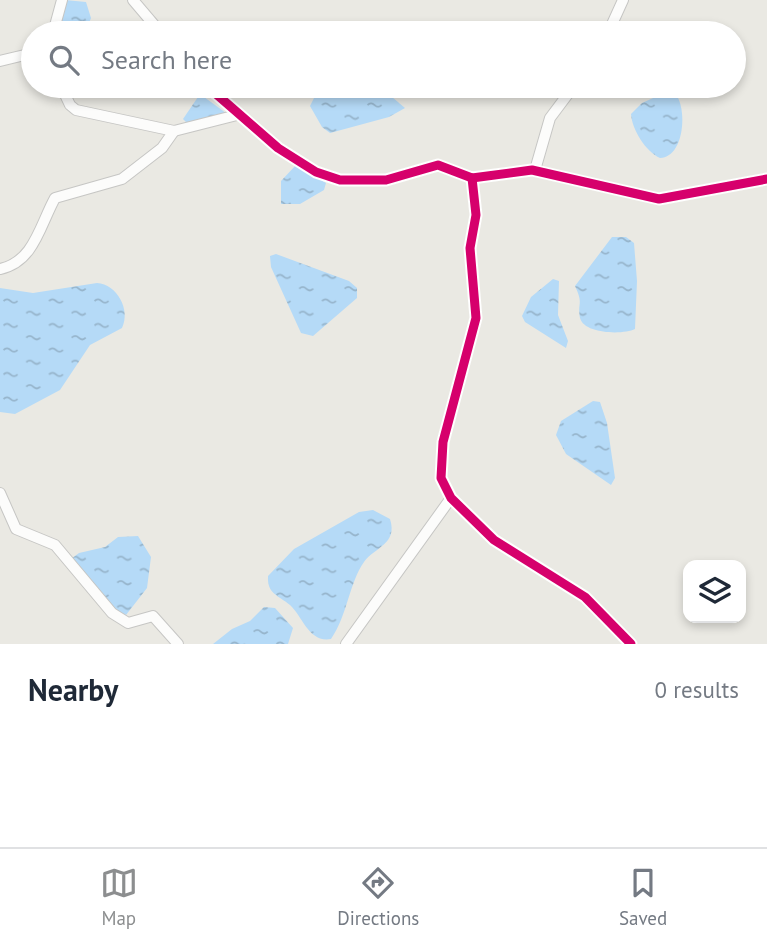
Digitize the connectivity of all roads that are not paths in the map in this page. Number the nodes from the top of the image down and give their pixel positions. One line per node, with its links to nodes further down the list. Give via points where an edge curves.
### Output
1 (62, 0): 4 (street)
2 (132, 0): 5 (street)
3 (623, 0): 6 (street)
4 (56, 21)
5 (150, 21)
6 (613, 21)
7 (21, 56): 8 (street)
8 (0, 61)
9 (67, 98): 13 (street, via 76,110)
10 (219, 98): 12 (street)
11 (565, 98): 14 (street, via 550,118)
12 (237, 115): 13 (street); 15 (street, via 293,159 332,178 386,180 438,165)
13 (174, 131): 17 (street, via 162,148 127,176 55,198 24,257)
14 (535, 170): 15 (street); 16 (street, via 659,199)
15 (472, 178): 19 (street, via 476,215 470,240 476,318 440,461 440,478)
16 (767, 179)
17 (0, 270)
18 (0, 493): 20 (street, via 16,529 55,545 112,613 128,623 153,616)
19 (451, 498): 21 (street); 22 (street, via 509,551 585,597)
20 (178, 644)
21 (346, 644)
22 (631, 644)

